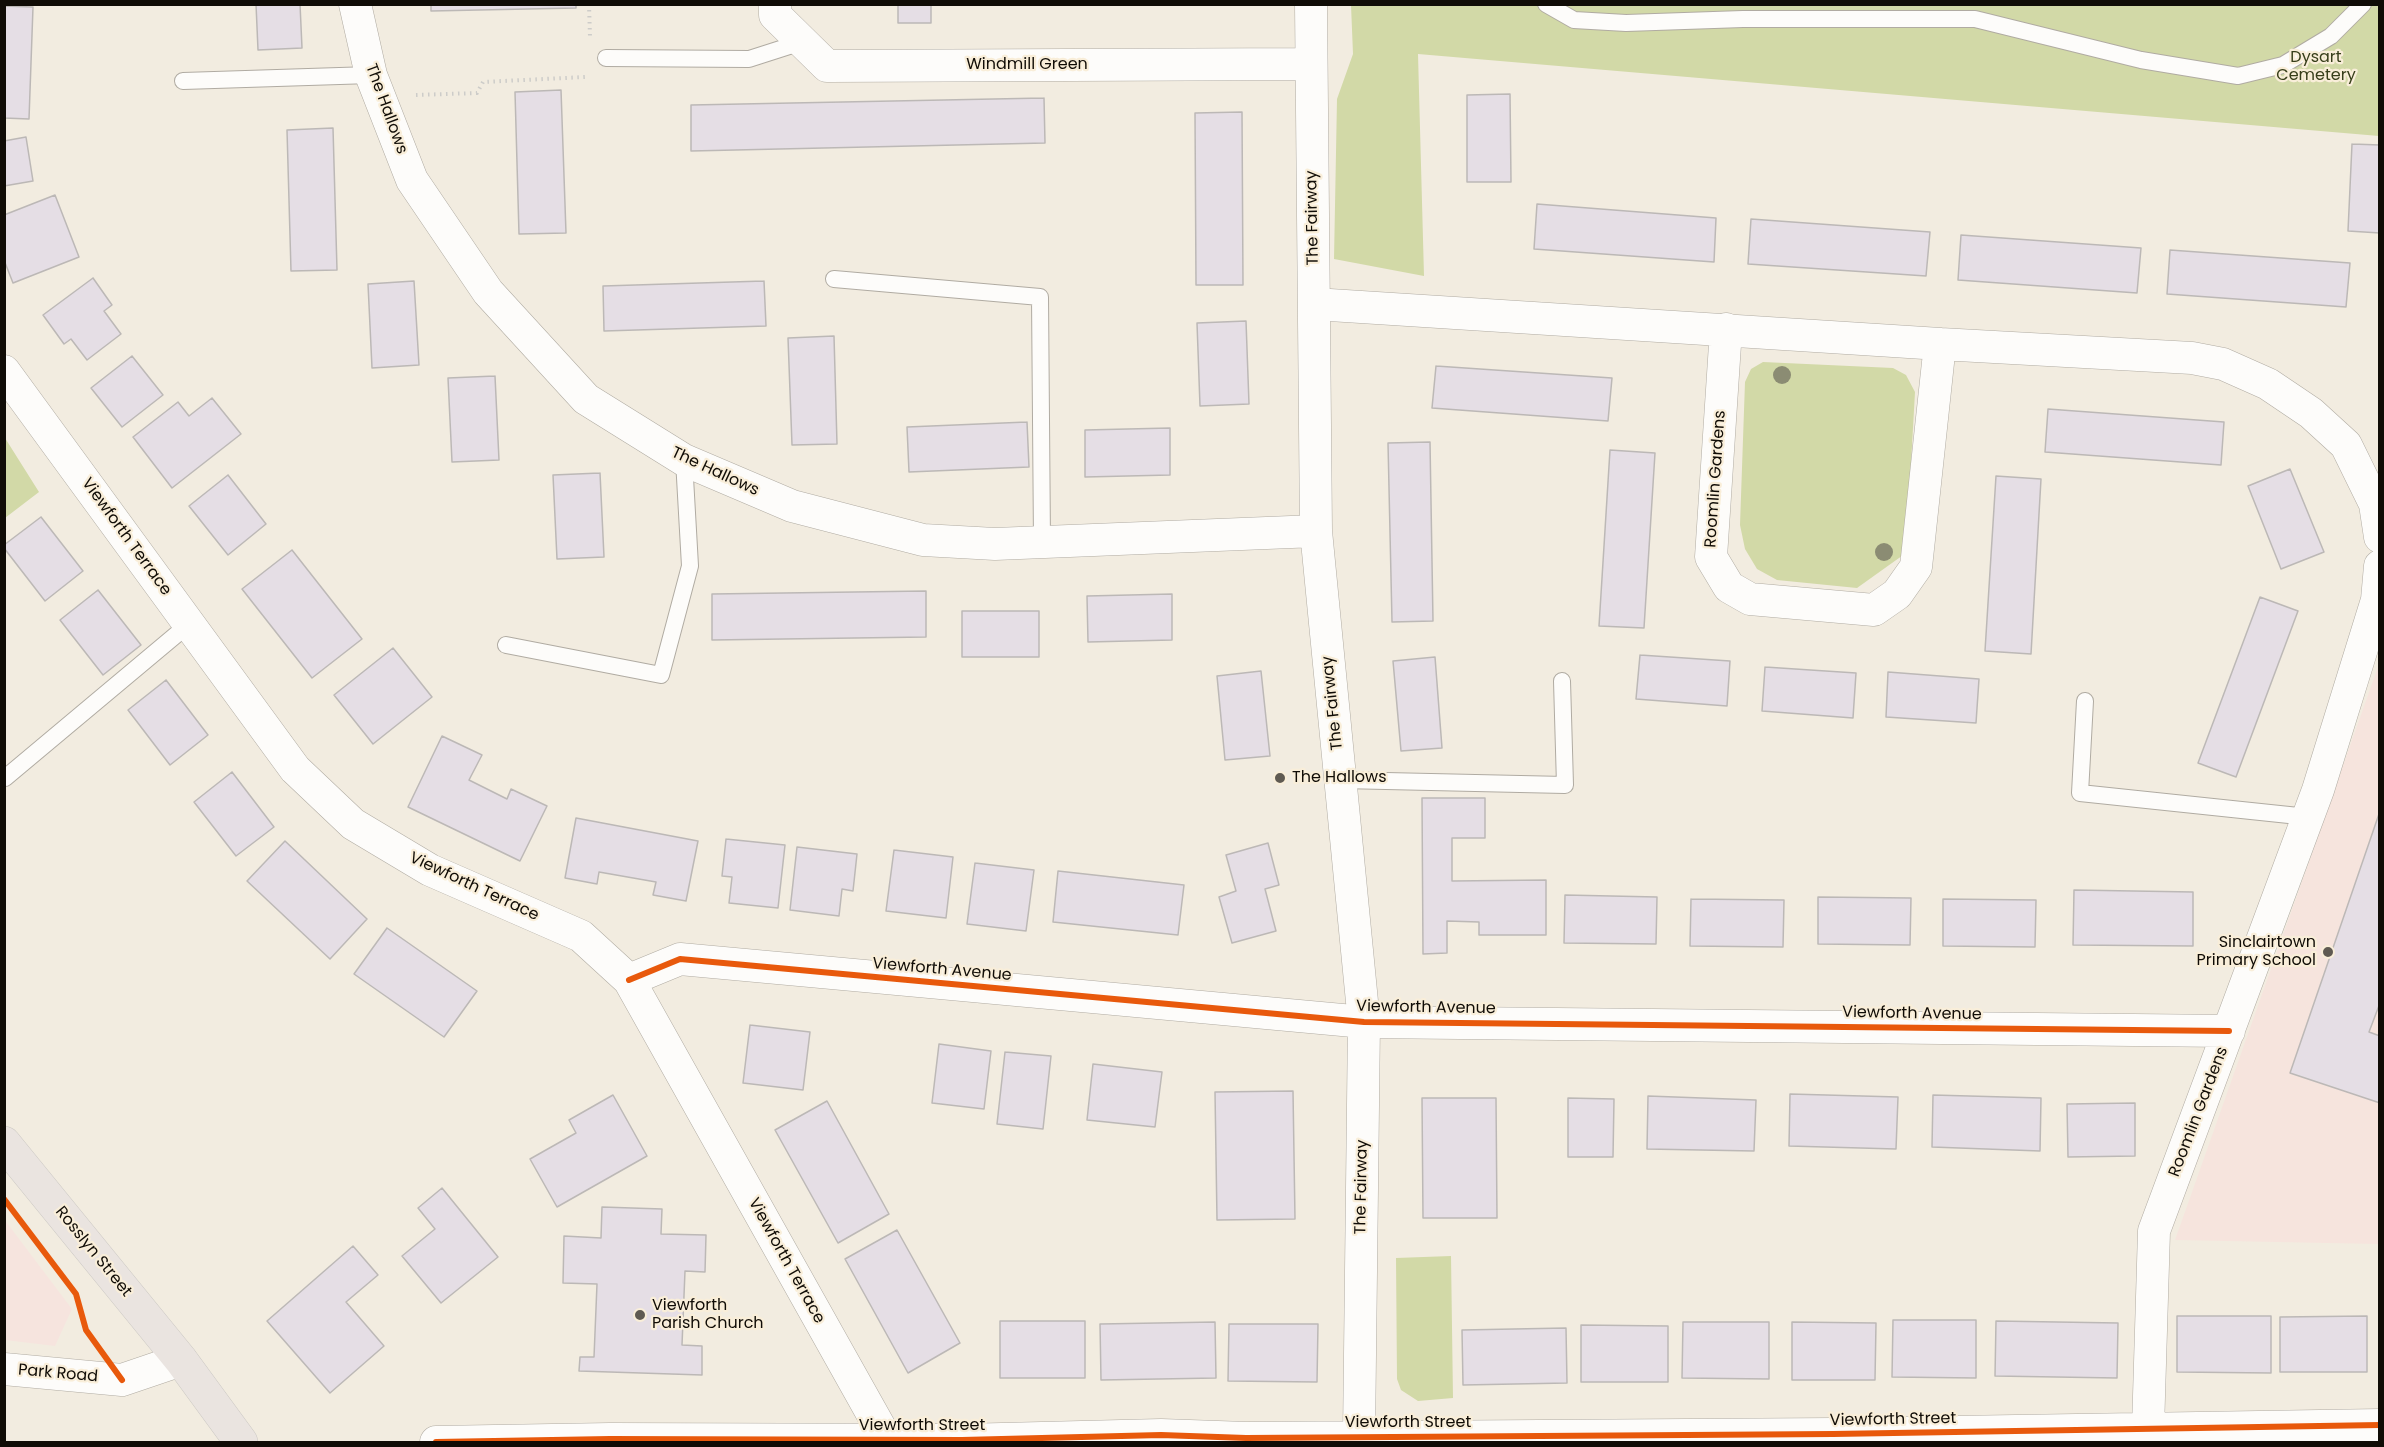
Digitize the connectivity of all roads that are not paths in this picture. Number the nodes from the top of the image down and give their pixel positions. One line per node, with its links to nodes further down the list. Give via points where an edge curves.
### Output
1 (355, 4): 11 (street, The Hallows)
2 (775, 4): 7 (street, Windmill Green, via 775,15)
3 (1311, 4): 9 (street, The Fairway)
4 (1546, 4): 6 (lane, via 1574,20 1626,23)
5 (2363, 4): 6 (lane, via 2331,36 2283,65 2238,76 2141,60 1975,19)
6 (1730, 12)
7 (802, 42): 8 (lane, via 749,59); 9 (street, Windmill Green, via 827,66)
8 (606, 57)
9 (1311, 64): 13 (street, The Fairway)
10 (183, 81): 11 (lane)
11 (376, 86): 17 (street, The Hallows, via 412,180 488,292 586,399)
12 (834, 279): 20 (lane, via 1040,297)
13 (1314, 304): 14 (street); 18 (street, The Fairway)
14 (1726, 329): 15 (street); 15 (street, Roomlin Gardens, via 1711,557 1729,586 1750,600 1874,610 1897,594 1916,567)
15 (1940, 344): 19 (street, via 2192,358 2223,364 2268,384 2311,413 2346,445 2374,504)
16 (4, 371): 22 (street, Viewforth Terrace)
17 (684, 460): 20 (street, The Hallows, via 792,506 923,540); 23 (lane, via 690,566 661,675)
18 (1316, 531): 20 (street, The Hallows); 27 (street, The Fairway)
19 (2379, 537)
20 (1042, 542)
21 (2379, 567): 28 (street, Roomlin Gardens, via 2377,600)
22 (189, 624): 26 (lane); 29 (street, Viewforth Terrace, via 295,769 353,824 430,870 581,936)
23 (506, 645)
24 (1562, 681): 27 (lane, via 1565,785)
25 (2085, 701): 28 (lane, via 2080,793)
26 (5, 778)
27 (1341, 780): 30 (street, The Fairway)
28 (2308, 817): 31 (street, Roomlin Gardens)
29 (629, 980): 30 (street, Viewforth Avenue, via 680,959); 38 (street, Viewforth Terrace)
30 (1364, 1022): 31 (street, Viewforth Avenue); 39 (street, The Fairway)
31 (2229, 1031): 36 (street, Roomlin Gardens, via 2154,1231)
32 (4, 1143): 33 (main road, Rosslyn Street)
33 (181, 1360): 34 (street, Park Road, via 122,1380); 41 (main road, Rosslyn Street)
34 (4, 1369)
35 (2379, 1425): 36 (street, Viewforth Street)
36 (2148, 1429): 37 (street, Viewforth Street)
37 (1835, 1438): 39 (street, Viewforth Street)
38 (886, 1440): 40 (street, Viewforth Street); 42 (street, Viewforth Street)
39 (1360, 1440): 40 (street, Viewforth Street, via 1161,1435)
40 (962, 1441)
41 (241, 1443)
42 (436, 1443)

